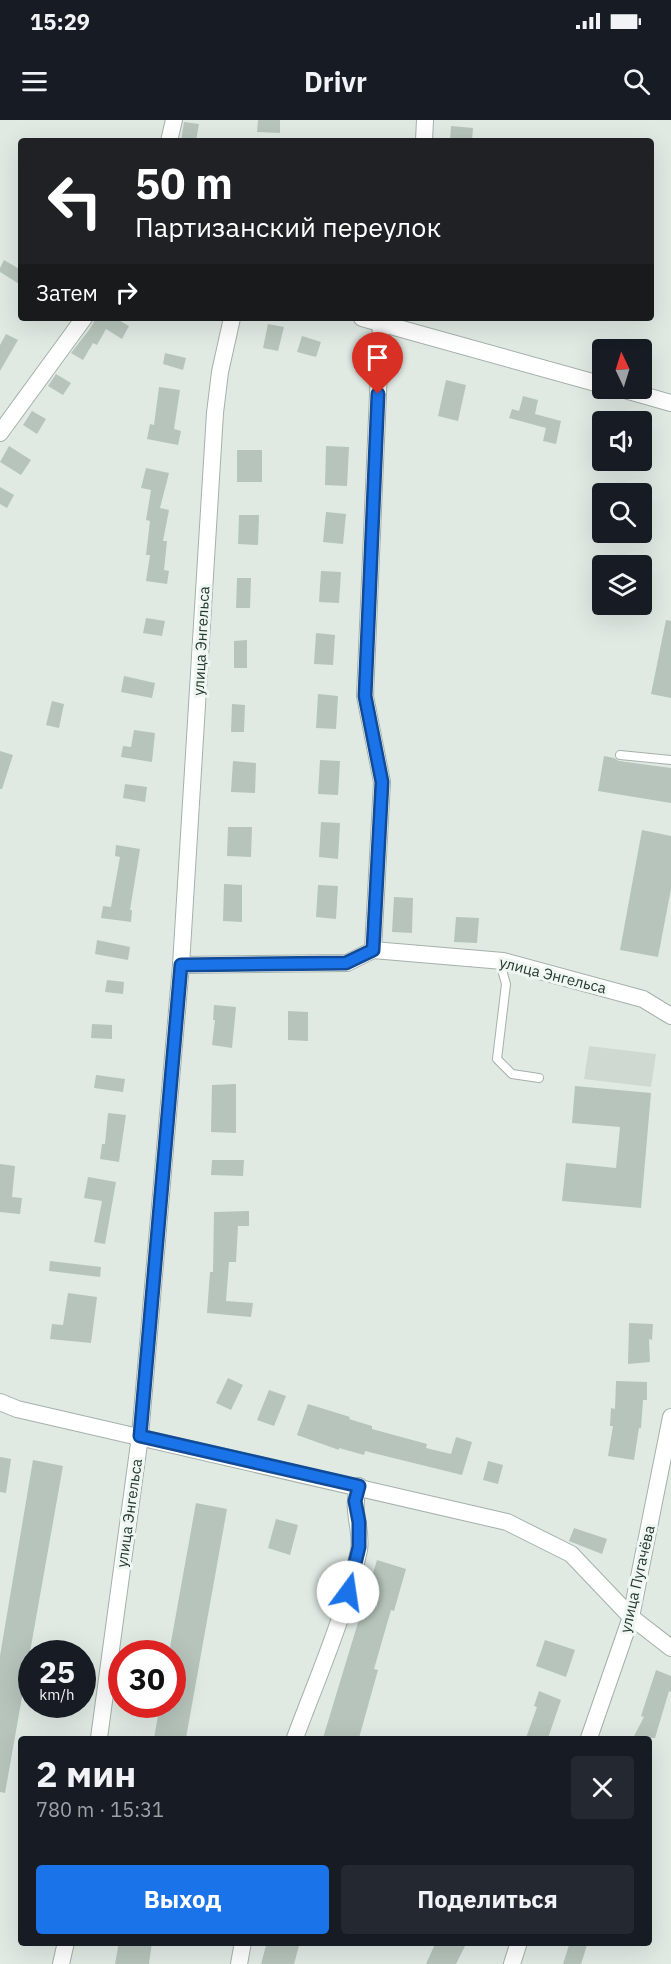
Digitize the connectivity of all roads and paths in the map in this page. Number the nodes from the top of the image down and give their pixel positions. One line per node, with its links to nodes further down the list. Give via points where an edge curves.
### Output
1 (174, 120): 3 (street)
2 (425, 120): 4 (street)
3 (170, 138)
4 (424, 138)
5 (82, 321): 11 (street)
6 (231, 321): 16 (street, улица Энгельса, via 215,413)
7 (382, 321): 8 (street); 14 (street, via 365,696 382,782)
8 (592, 382)
9 (652, 398): 10 (street)
10 (671, 403)
11 (0, 433)
12 (620, 755): 13 (lane)
13 (671, 760)
14 (373, 950): 15 (street, улица Энгельса); 16 (street, via 346,963)
15 (504, 961): 17 (street, улица Энгельса, via 643,999); 18 (lane, via 506,984 497,1059 512,1074)
16 (181, 965): 21 (street, улица Энгельса)
17 (671, 1016)
18 (539, 1078)
19 (0, 1402): 21 (street)
20 (671, 1417): 23 (street, улица Пугачёва)
21 (140, 1436): 22 (street); 25 (street, улица Энгельса)
22 (359, 1486): 23 (street, via 507,1522 571,1554); 26 (street, via 355,1501 359,1547 348,1592)
23 (631, 1617): 24 (street); 27 (street, улица Пугачёва)
24 (671, 1648)
25 (99, 1736)
26 (296, 1736)
27 (590, 1736)
28 (65, 1946): 31 (street)
29 (242, 1946): 32 (street)
30 (518, 1946): 33 (street)
31 (61, 1964)
32 (239, 1964)
33 (512, 1964)

